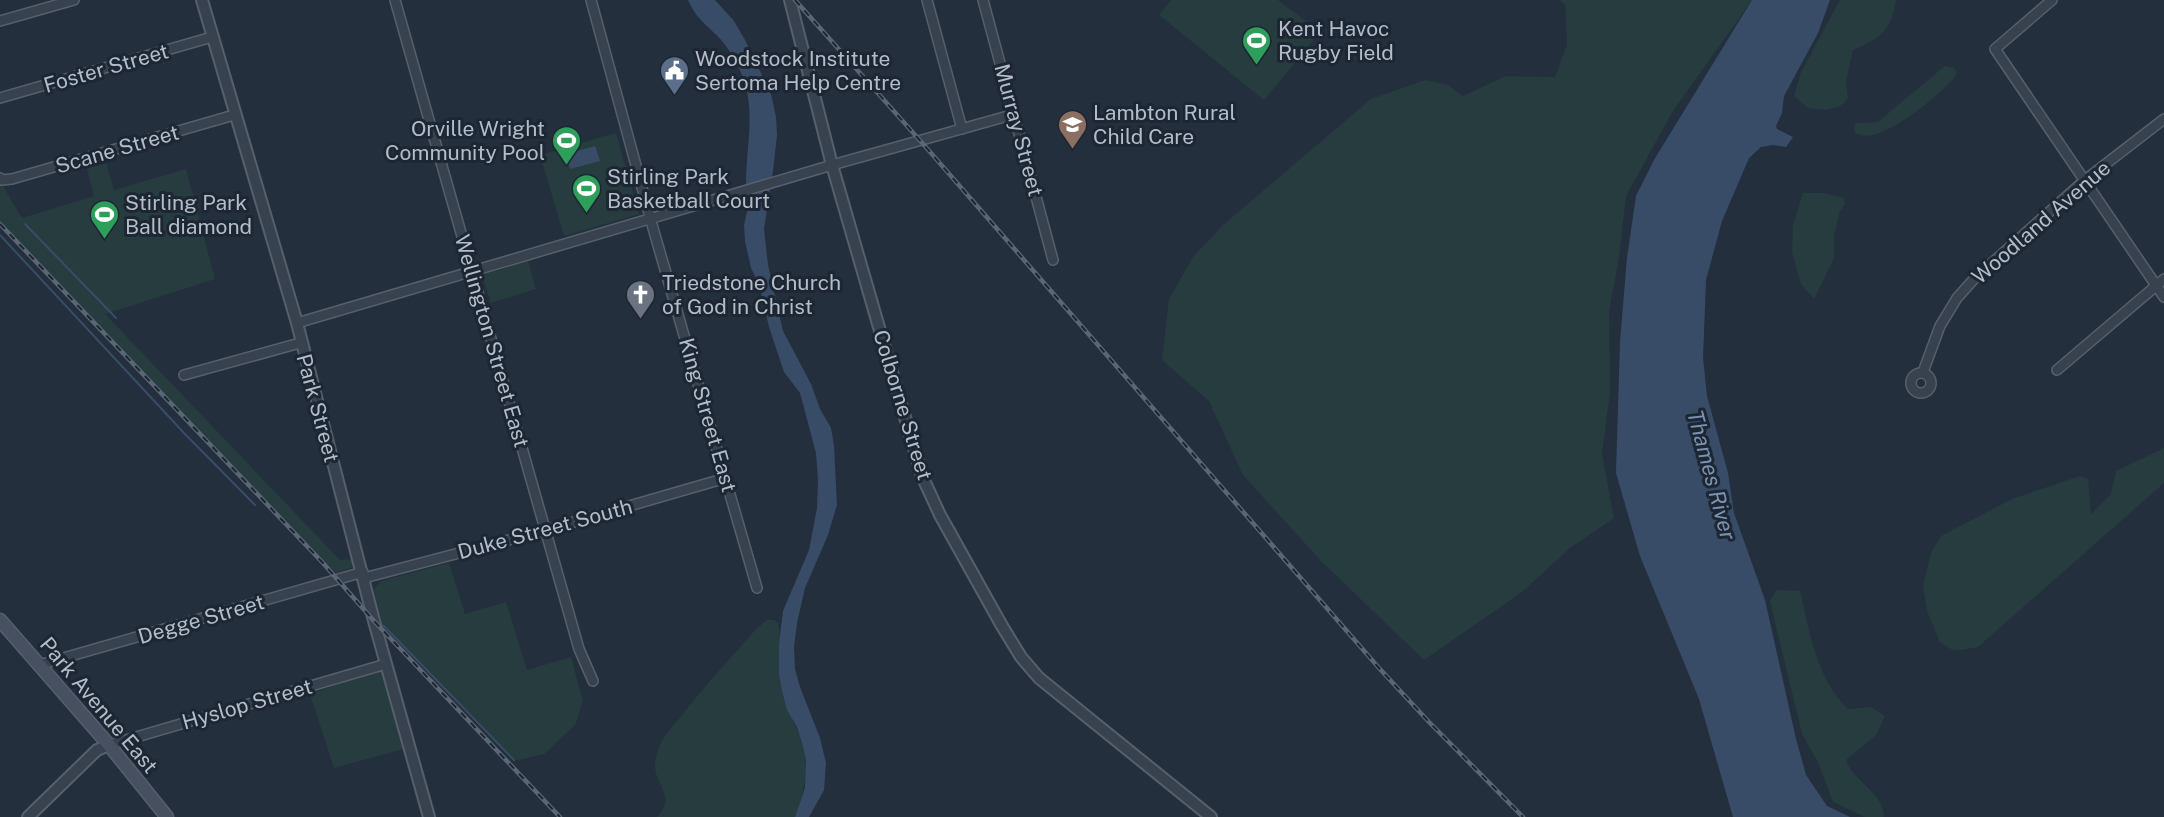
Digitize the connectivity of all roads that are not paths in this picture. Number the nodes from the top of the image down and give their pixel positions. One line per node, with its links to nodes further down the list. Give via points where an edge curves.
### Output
1 (74, 0): 9 (street)
2 (202, 0): 10 (street, Park Street)
3 (395, 0): 21 (street, Wellington Street East)
4 (591, 0): 19 (street, King Street East)
5 (790, 0): 16 (street, Colborne Street)
6 (927, 0): 15 (street)
7 (983, 0): 12 (street, Murray Street)
8 (2052, 0): 18 (street, via 1995,49)
9 (0, 21)
10 (212, 37): 11 (street, Foster Street); 13 (street, Park Street)
11 (0, 98)
12 (1015, 114): 15 (street); 20 (street, Murray Street)
13 (234, 115): 17 (street, Scane Street, via 12,179); 24 (street, Park Street)
14 (2164, 119): 18 (street, Woodland Avenue)
15 (962, 129): 16 (street)
16 (832, 165): 19 (street); 41 (street, Colborne Street, via 922,476 1002,626 1039,678)
17 (0, 178)
18 (2085, 180): 22 (street); 27 (street, Woodland Avenue, via 1964,290 1940,326)
19 (651, 219): 21 (street); 29 (street, King Street East)
20 (1053, 260)
21 (472, 271): 24 (street); 30 (street, Wellington Street East)
22 (2160, 282): 23 (street); 26 (street)
23 (2164, 297)
24 (297, 323): 25 (street, Park Street)
25 (300, 343): 28 (street); 31 (street, Park Street)
26 (2057, 370)
27 (1923, 372)
28 (184, 375)
29 (726, 478): 30 (street, Duke Street South); 32 (street, King Street East)
30 (545, 530): 31 (street, Duke Street South); 36 (street, Wellington Street East)
31 (363, 575): 34 (street, Park Street); 35 (street, Degge Street)
32 (758, 588)
33 (0, 620): 35 (main road, Park Avenue East)
34 (386, 664): 37 (street, Hyslop Street); 40 (street, Park Street)
35 (39, 665): 37 (main road, Park Avenue East)
36 (592, 681)
37 (109, 745): 38 (street, via 97,750); 39 (main road, Park Avenue East)
38 (28, 817)
39 (167, 817)
40 (429, 817)
41 (1211, 817)

